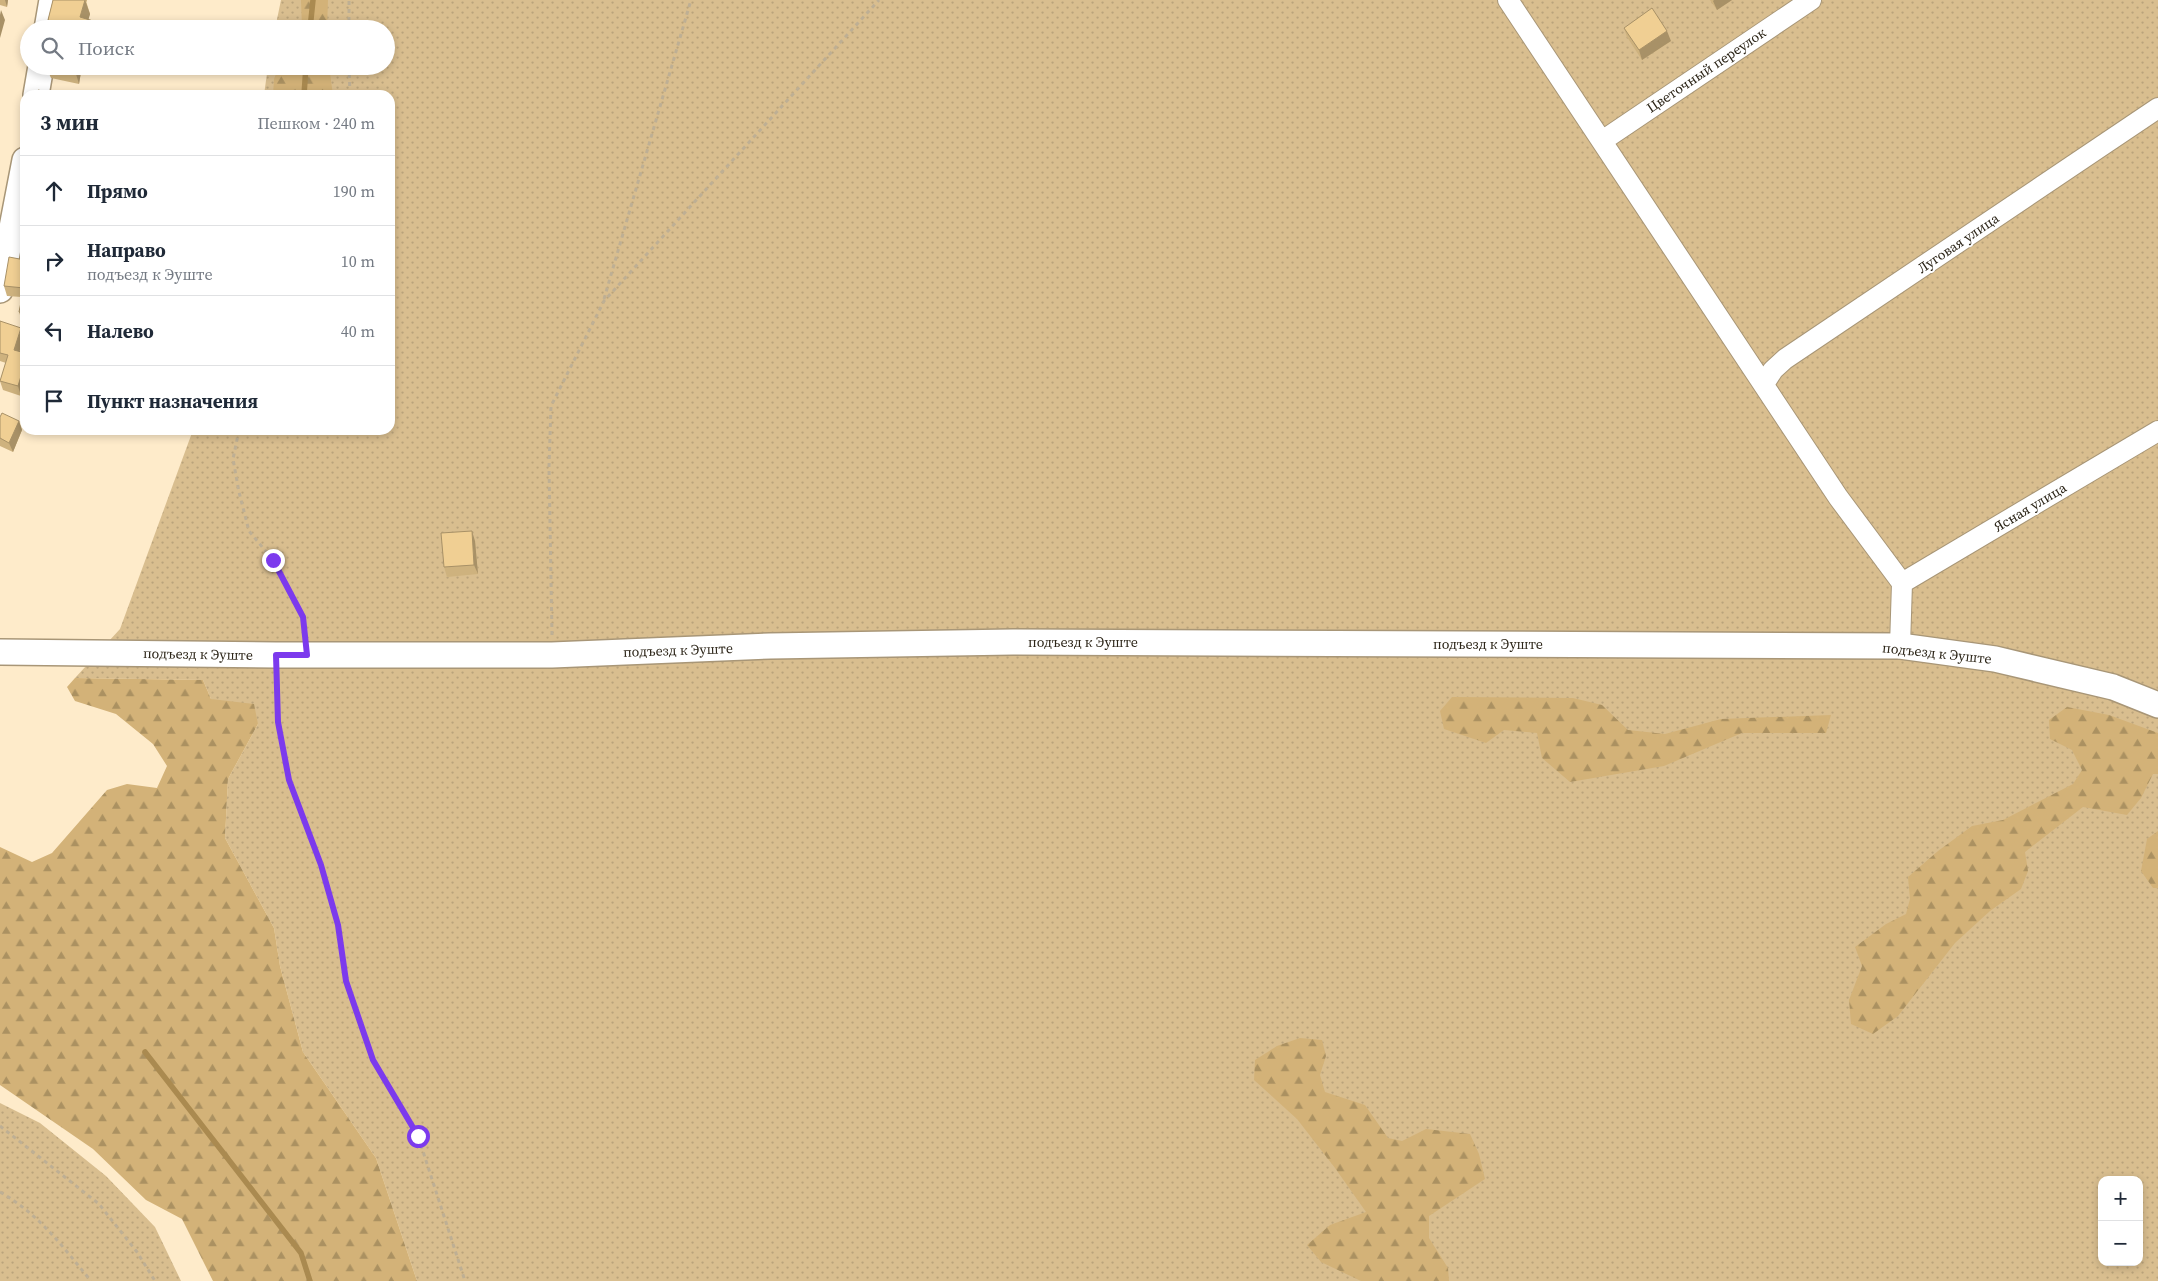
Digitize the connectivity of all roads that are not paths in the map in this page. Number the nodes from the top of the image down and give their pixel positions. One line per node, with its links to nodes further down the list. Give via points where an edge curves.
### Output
1 (52, 0): 4 (street)
2 (1508, 0): 8 (street)
3 (1811, 0): 8 (street, Цветочный переулок)
4 (49, 20)
5 (39, 75): 6 (street)
6 (37, 90)
7 (2158, 108): 12 (street, Луговая улица, via 1785,359)
8 (1602, 141): 12 (street)
9 (20, 182): 10 (street)
10 (3, 259): 11 (street)
11 (0, 290)
12 (1764, 384): 14 (street, via 1838,497)
13 (2158, 431): 14 (street, Ясная улица)
14 (1902, 583): 15 (street)
15 (1900, 646): 16 (street, подъезд к Эуште, via 1014,642 770,646 552,655); 17 (street, подъезд к Эуште, via 1995,659 2113,688)
16 (0, 652)
17 (2158, 705)

